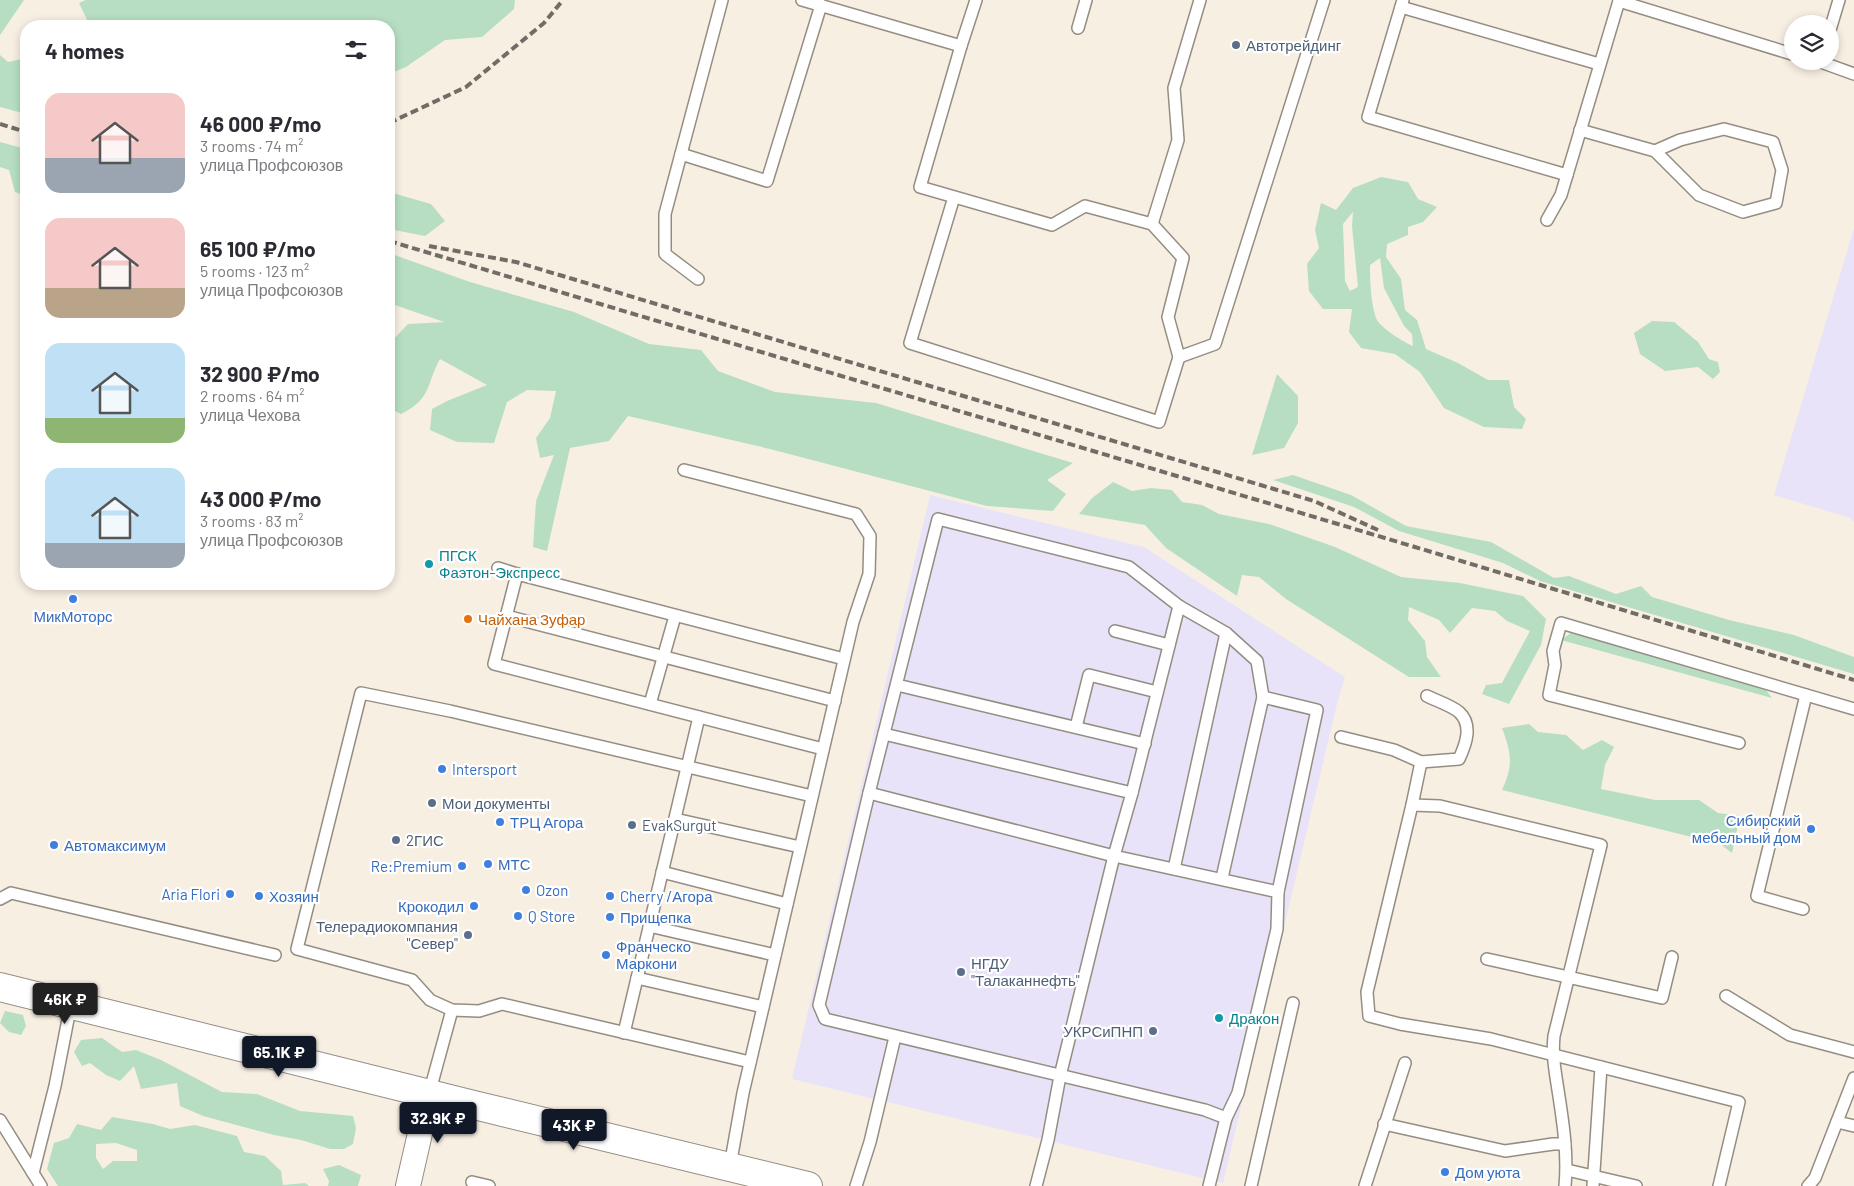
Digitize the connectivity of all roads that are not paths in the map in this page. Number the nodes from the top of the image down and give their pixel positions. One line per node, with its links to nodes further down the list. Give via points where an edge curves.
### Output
1 (722, 0): 20 (lane)
2 (802, 0): 10 (lane)
3 (976, 0): 13 (lane)
4 (1086, 0): 12 (lane)
5 (1200, 0): 24 (lane, via 1174,88 1178,140)
6 (1324, 0): 26 (lane, via 1214,344)
7 (1839, 0): 11 (lane)
8 (1620, 1): 14 (lane); 15 (lane)
9 (1402, 4): 15 (lane); 21 (lane, via 1368,117)
10 (821, 5): 13 (lane); 20 (lane, via 766,181)
11 (1834, 15)
12 (1078, 28)
13 (961, 46): 22 (lane, via 920,187)
14 (1784, 52)
15 (1599, 64): 18 (lane)
16 (1839, 68): 17 (lane)
17 (1854, 74)
18 (1580, 130): 19 (lane); 21 (lane)
19 (1655, 151): 19 (lane, via 1699,195 1743,212 1776,203 1782,170 1773,142 1724,129 1680,140)
20 (681, 154): 25 (lane, via 666,214 665,254)
21 (1567, 175): 23 (lane, via 1561,195)
22 (954, 197): 24 (lane, via 1052,225 1085,206); 26 (lane, via 910,343 1159,422)
23 (1547, 220)
24 (1152, 224): 26 (lane, via 1183,258 1168,317)
25 (698, 279)
26 (1179, 357)
27 (684, 470): 37 (lane, via 856,514 870,536 869,574)
28 (498, 568): 29 (lane)
29 (517, 574): 31 (lane); 32 (lane)
30 (1179, 606): 34 (lane); 35 (lane); 38 (lane, via 1129,567 938,519)
31 (506, 616): 36 (lane); 44 (lane, via 494,664)
32 (675, 616): 36 (lane); 37 (lane)
33 (1115, 631): 35 (lane)
34 (1226, 633): 42 (lane, via 1257,661); 62 (lane)
35 (1169, 645): 39 (lane)
36 (663, 657): 43 (lane); 44 (lane)
37 (844, 659): 43 (lane)
38 (897, 685): 47 (lane); 48 (lane)
39 (1157, 692): 47 (lane, via 1089,675); 51 (lane)
40 (1806, 694): 45 (lane); 50 (lane, via 1561,622 1553,651 1555,665 1549,695); 68 (lane, via 1757,896)
41 (1427, 696): 53 (lane, via 1459,712 1467,727 1466,745 1459,759)
42 (1263, 697): 64 (lane); 65 (lane, via 1317,710)
43 (835, 701): 52 (lane)
44 (650, 704): 46 (lane)
45 (1854, 709)
46 (699, 717): 52 (lane); 54 (lane)
47 (1076, 727): 51 (lane)
48 (884, 734): 55 (lane); 56 (lane)
49 (1341, 737): 53 (lane, via 1394,750)
50 (1739, 743)
51 (1145, 744): 56 (lane)
52 (823, 750): 57 (lane)
53 (1421, 762): 58 (lane)
54 (687, 767): 57 (lane); 59 (lane); 81 (lane, via 361,692 297,949 412,980 430,1000)
55 (869, 793): 61 (lane); 83 (lane, via 819,1005 825,1019)
56 (1132, 793): 61 (lane)
57 (812, 796): 60 (lane)
58 (1412, 805): 75 (lane, via 1440,806 1601,845); 85 (lane, via 1367,992 1369,1016)
59 (675, 819): 60 (lane); 63 (lane)
60 (800, 847): 67 (lane)
61 (1114, 856): 62 (lane); 89 (lane)
62 (1174, 869): 64 (lane)
63 (662, 872): 67 (lane); 69 (lane)
64 (1222, 878): 65 (lane)
65 (1278, 892): 92 (lane, via 1277,929 1238,1093)
66 (0, 899): 70 (lane, via 12,893)
67 (787, 904): 71 (lane)
68 (1803, 909)
69 (649, 926): 71 (lane); 74 (lane)
70 (275, 955)
71 (775, 955): 80 (lane)
72 (1672, 957): 75 (lane, via 1662,998)
73 (1488, 959): 75 (lane)
74 (637, 978): 80 (lane); 82 (lane)
75 (1569, 978): 85 (lane)
76 (0, 987): 79 (main road)
77 (1726, 996): 84 (lane, via 1790,1035)
78 (1293, 1003): 110 (lane)
79 (71, 1004): 91 (main road); 100 (lane)
80 (763, 1007): 86 (lane)
81 (452, 1010): 82 (lane, via 479,1011 502,1004); 91 (lane)
82 (624, 1033): 86 (lane)
83 (895, 1037): 89 (lane); 107 (lane)
84 (1854, 1052)
85 (1552, 1054): 88 (lane); 97 (lane)
86 (750, 1062): 98 (lane)
87 (1405, 1063): 95 (lane)
88 (1601, 1067): 101 (lane); 114 (lane, via 1739,1102)
89 (1060, 1076): 92 (lane, via 1205,1110); 108 (lane)
90 (1854, 1078): 94 (lane)
91 (429, 1094): 98 (main road); 104 (street)
92 (1226, 1118): 109 (lane)
93 (0, 1120): 100 (lane)
94 (1837, 1122): 96 (lane); 115 (lane)
95 (1384, 1124): 97 (lane, via 1505,1151); 111 (lane)
96 (1854, 1126)
97 (1566, 1144): 99 (lane)
98 (730, 1166): 106 (main road)
99 (1567, 1170): 101 (lane); 112 (lane)
100 (33, 1173): 103 (lane)
101 (1593, 1181): 113 (lane)
102 (472, 1182): 105 (lane)
103 (42, 1186)
104 (408, 1186)
105 (489, 1186)
106 (808, 1186)
107 (856, 1186)
108 (1036, 1186)
109 (1209, 1186)
110 (1251, 1186)
111 (1365, 1186)
112 (1565, 1186)
113 (1636, 1186)
114 (1719, 1186)
115 (1808, 1186)

